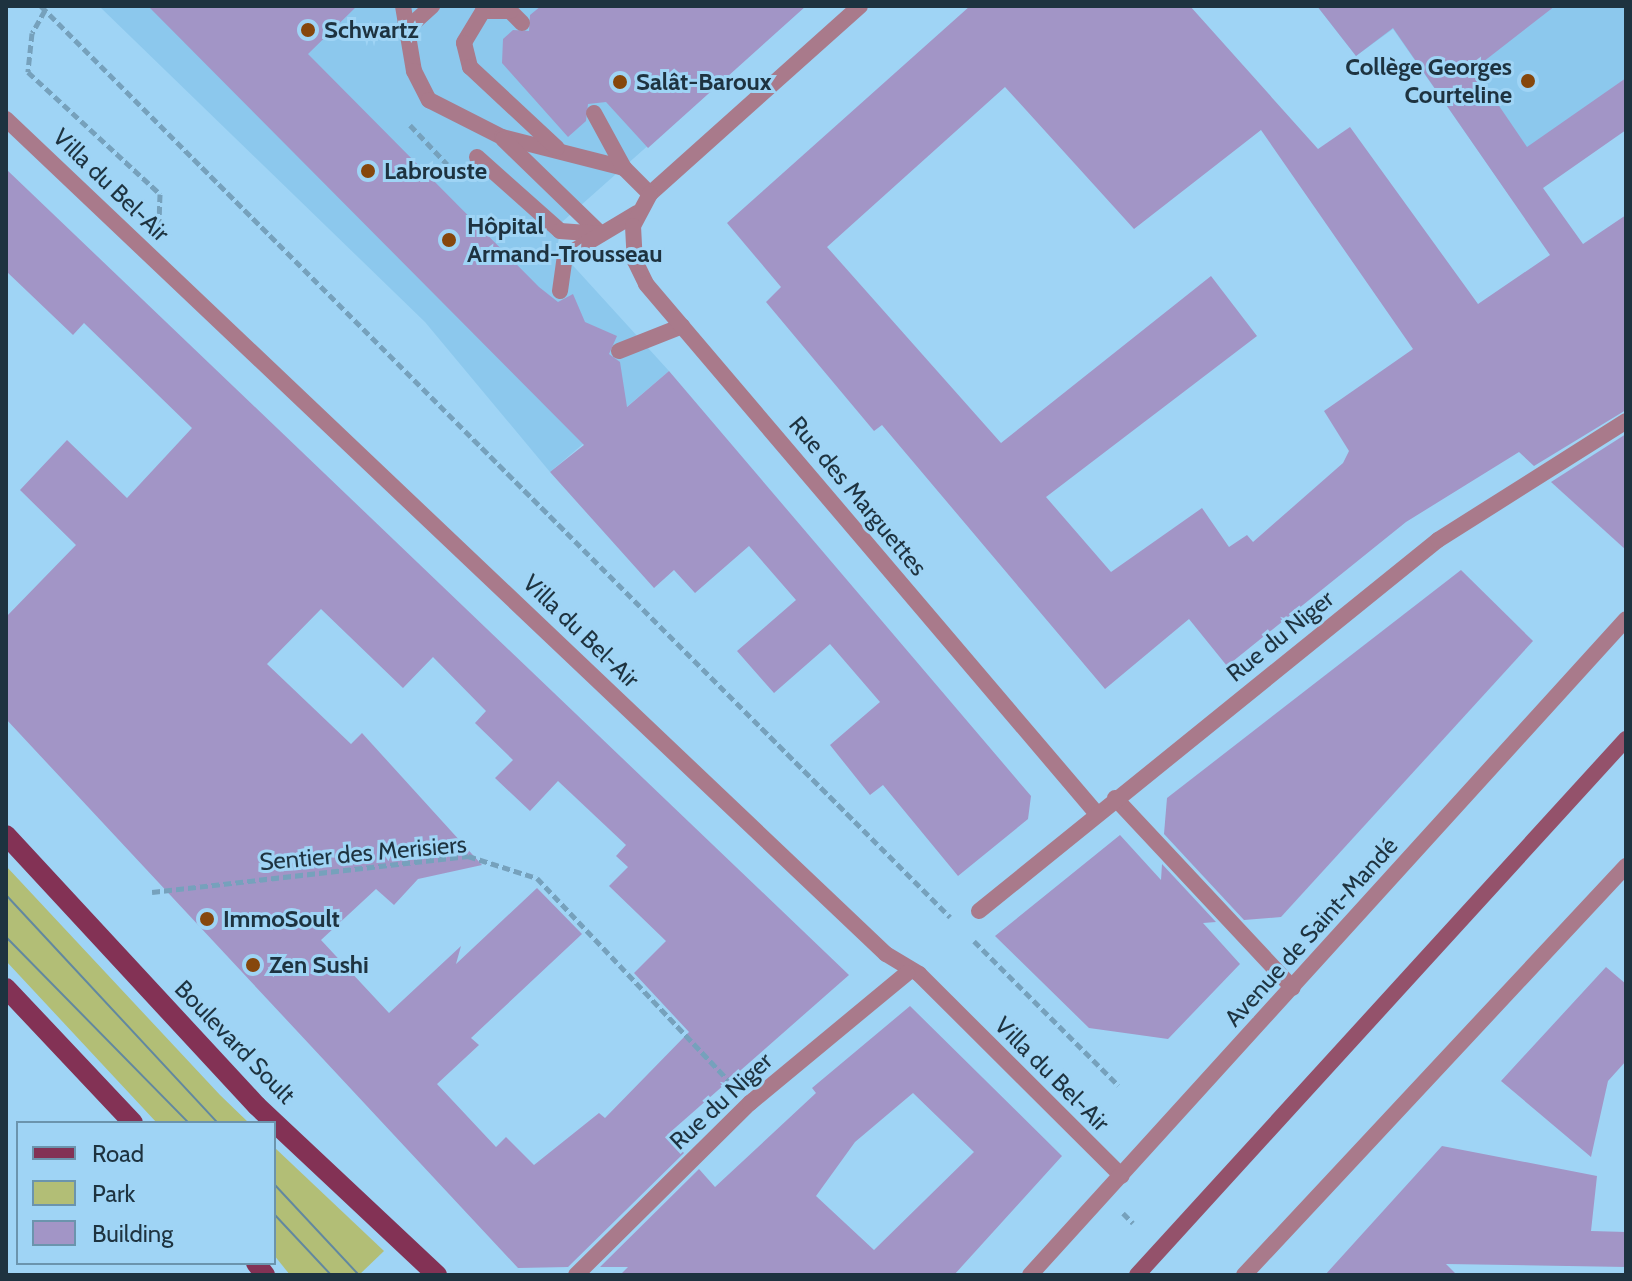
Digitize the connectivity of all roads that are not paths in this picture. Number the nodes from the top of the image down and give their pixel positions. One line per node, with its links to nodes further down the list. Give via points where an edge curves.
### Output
1 (403, 6): 5 (street)
2 (432, 6): 5 (street)
3 (860, 6): 12 (street)
4 (522, 23): 9 (street, via 497,7 483,11 464,43 470,67)
5 (410, 26): 8 (street, via 414,71 429,100)
6 (594, 113): 11 (street)
7 (6, 119): 26 (street, Villa du Bel-Air)
8 (502, 137): 9 (street); 14 (street)
9 (561, 152): 11 (street)
10 (477, 157): 14 (street, via 560,231)
11 (624, 168): 12 (street)
12 (650, 194): 13 (street)
13 (637, 213): 14 (street); 16 (street, Rue des Marguettes, via 632,238 639,273)
14 (601, 234): 15 (street, via 565,256)
15 (560, 291)
16 (682, 326): 17 (street); 22 (street, Rue des Marguettes)
17 (619, 351)
18 (1626, 421): 21 (street, Rue du Niger, via 1438,540)
19 (1626, 619): 28 (street, Avenue de Saint-Mandé)
20 (1626, 739): 36 (main road)
21 (1115, 798): 22 (street, Rue du Niger); 28 (street)
22 (1097, 814): 25 (street, Rue du Niger)
23 (6, 835): 30 (main road, Boulevard Soult)
24 (1626, 866): 37 (street)
25 (979, 911)
26 (907, 973): 32 (street, Villa du Bel-Air, via 919,974); 34 (street, Rue du Niger, via 750,1103)
27 (6, 988): 29 (main road)
28 (1293, 988): 32 (street, Avenue de Saint-Mandé)
29 (131, 1121)
30 (273, 1121)
31 (276, 1124): 33 (main road, Boulevard Soult)
32 (1122, 1176): 35 (street, Avenue de Saint-Mandé)
33 (437, 1275)
34 (576, 1275)
35 (1030, 1275)
36 (1137, 1275)
37 (1244, 1275)

